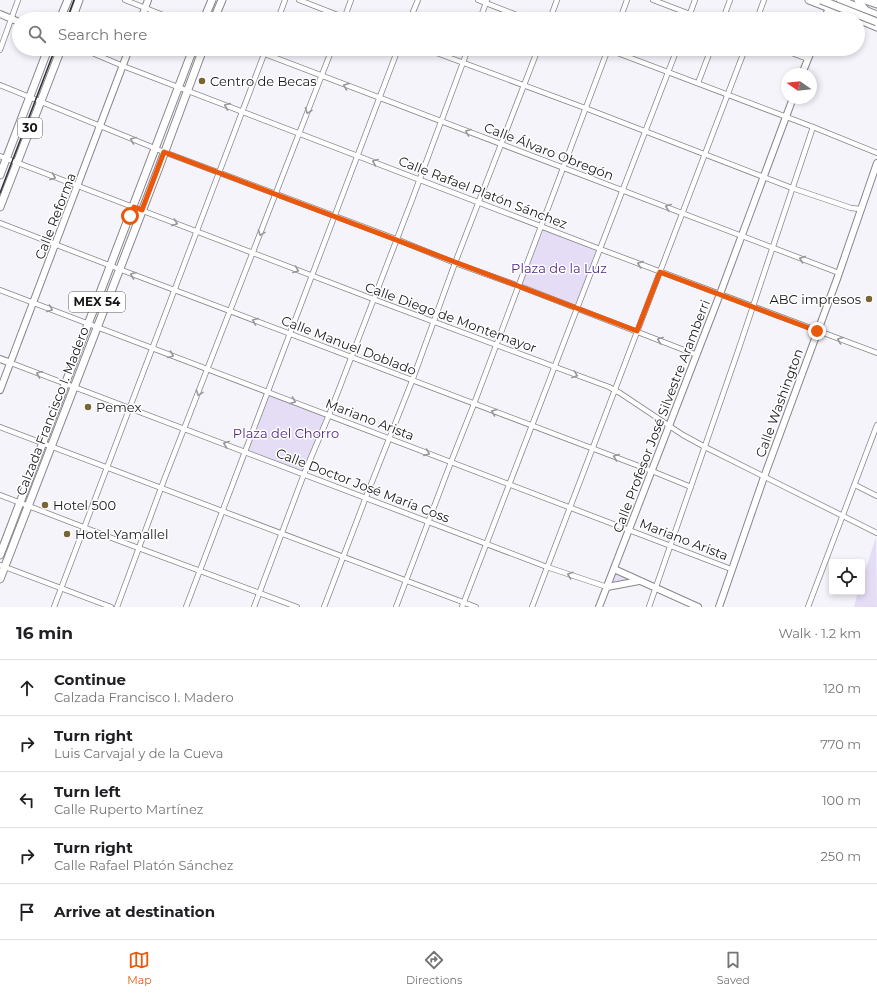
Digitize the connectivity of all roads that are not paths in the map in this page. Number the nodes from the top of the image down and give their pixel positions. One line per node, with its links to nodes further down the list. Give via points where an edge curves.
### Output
1 (18, 0): 30 (street)
2 (68, 0): 31 (main road)
3 (80, 0): 32 (main road)
4 (125, 0): 27 (street)
5 (148, 0): 27 (main road)
6 (212, 0): 35 (main road)
7 (222, 0): 36 (main road)
8 (285, 0): 37 (street)
9 (299, 0): 38 (street)
10 (351, 0): 39 (street)
11 (418, 0): 40 (street)
12 (478, 0): 25 (street)
13 (557, 0): 43 (street)
14 (627, 0): 44 (street)
15 (653, 0): 45 (street)
16 (695, 0): 46 (street)
17 (730, 0): 47 (street)
18 (764, 0): 48 (street)
19 (809, 0): 28 (main road)
20 (821, 0): 51 (main road, bridge)
21 (833, 0): 28 (main road)
22 (840, 0): 29 (main road)
23 (858, 0): 29 (main road)
24 (865, 0): 26 (main road)
25 (487, 2): 41 (street); 42 (street)
26 (877, 4)
27 (145, 8): 33 (main road); 34 (street)
28 (829, 8): 49 (main road); 50 (main road)
29 (865, 10): 53 (main road)
30 (14, 12)
31 (63, 12)
32 (75, 12)
33 (144, 12)
34 (155, 12)
35 (207, 12)
36 (217, 12)
37 (281, 12)
38 (328, 12)
39 (347, 12)
40 (413, 12)
41 (483, 12)
42 (511, 12)
43 (553, 12)
44 (623, 12)
45 (680, 12)
46 (690, 12)
47 (726, 12)
48 (759, 12)
49 (827, 12)
50 (840, 12)
51 (852, 12)
52 (0, 14): 55 (main road)
53 (877, 15)
54 (865, 17): 57 (main road, bridge)
55 (12, 19): 59 (street)
56 (865, 22): 58 (main road)
57 (877, 22)
58 (877, 27)
59 (0, 50)
60 (45, 56): 92 (main road, 30)
61 (58, 56): 94 (main road, 30)
62 (99, 56): 82 (street, Calle Rafael Platón Sánchez)
63 (127, 56): 82 (main road, Calle Reforma)
64 (190, 56): 89 (main road, Calzada Francisco I. Madero / MEX 54)
65 (200, 56): 90 (main road, Calzada Francisco I. Madero / MEX 54)
66 (263, 56): 97 (street)
67 (276, 56): 85 (street, Calle Álvaro Obregón)
68 (329, 56): 85 (street)
69 (395, 56): 93 (street)
70 (444, 56): 81 (street)
71 (465, 56): 81 (street)
72 (535, 56): 88 (street)
73 (605, 56): 96 (street)
74 (626, 56): 84 (street)
75 (674, 56): 84 (street)
76 (708, 56): 86 (street)
77 (742, 56): 91 (street)
78 (800, 56): 80 (street)
79 (809, 56): 80 (main road)
80 (808, 59): 83 (main road)
81 (462, 63): 88 (street); 99 (street)
82 (123, 66): 89 (street, Calle Rafael Platón Sánchez); 100 (main road, Calle Reforma)
83 (804, 68)
84 (668, 72): 86 (street); 102 (street)
85 (322, 76): 93 (street, Calle Álvaro Obregón, one-way to 85); 103 (street, one-way to 103)
86 (698, 83): 91 (street)
87 (0, 85): 92 (street)
88 (524, 86): 96 (street); 104 (street)
89 (178, 87): 90 (street, Calle Rafael Platón Sánchez); 105 (main road, Calzada Francisco I. Madero / MEX 54)
90 (186, 90): 97 (street, Calle Rafael Platón Sánchez, one-way to 90); 106 (main road, Calzada Francisco I. Madero / MEX 54)
91 (728, 95): 98 (street); 108 (street)
92 (30, 96): 94 (street); 110 (main road, 30)
93 (380, 99): 99 (street, Calle Álvaro Obregón); 109 (street)
94 (40, 102): 100 (street); 112 (main road, 30)
95 (790, 104): 98 (main road, Calle Profesor José Silvestre Aramberri)
96 (585, 108): 102 (street); 113 (street)
97 (242, 112): 103 (street, Calle Rafael Platón Sánchez); 114 (street)
98 (785, 116): 101 (street); 116 (main road, Calle Profesor José Silvestre Aramberri)
99 (441, 122): 104 (street, Calle Álvaro Obregón, one-way to 99); 117 (street)
100 (100, 126): 105 (street, one-way to 100); 118 (main road, Calle Reforma)
101 (813, 127): 107 (street); 119 (street)
102 (645, 131): 108 (street); 120 (street)
103 (299, 134): 109 (street, Calle Rafael Platón Sánchez); 121 (street)
104 (502, 145): 113 (street, Calle Álvaro Obregón); 122 (street)
105 (155, 149): 106 (street); 124 (main road, Calzada Francisco I. Madero / MEX 54)
106 (164, 152): 114 (street); 126 (main road, Calzada Francisco I. Madero / MEX 54)
107 (877, 153)
108 (704, 155): 116 (street); 127 (street)
109 (358, 156): 117 (street, Calle Rafael Platón Sánchez, one-way to 109); 128 (street)
110 (3, 157): 112 (street, Calle Diego de Montemayor); 115 (main road, 30)
111 (877, 162): 125 (main road, Calle Washington)
112 (17, 163): 118 (street, Calle Diego de Montemayor, one-way to 118); 123 (main road, 30)
113 (562, 168): 120 (street, Calle Álvaro Obregón); 130 (street)
114 (220, 172): 121 (street); 131 (street)
115 (0, 175)
116 (764, 177): 119 (street); 132 (main road, Calle Profesor José Silvestre Aramberri)
117 (419, 180): 122 (street, Calle Rafael Platón Sánchez); 133 (street)
118 (78, 186): 124 (street, Calle Diego de Montemayor); 134 (main road, Calle Reforma)
119 (792, 188): 125 (street); 135 (street)
120 (623, 190): 127 (street, Calle Álvaro Obregón, one-way to 120); 136 (street)
121 (276, 194): 128 (street); 137 (street, one-way to 137)
122 (479, 203): 130 (street, Calle Rafael Platón Sánchez); 138 (street)
123 (0, 207)
124 (134, 207): 126 (street, Calle Diego de Montemayor); 139 (main road, Calzada Francisco I. Madero / MEX 54)
125 (860, 209): 142 (main road, Calle Washington)
126 (142, 210): 131 (street, Calle Diego de Montemayor, one-way to 131); 140 (main road, Calzada Francisco I. Madero / MEX 54)
127 (682, 213): 132 (street, Calle Álvaro Obregón); 141 (street)
128 (335, 216): 133 (street); 143 (street)
129 (0, 223): 134 (street, Calle Manuel Doblado)
130 (541, 226): 136 (street, Calle Rafael Platón Sánchez); 144 (street)
131 (197, 231): 137 (street, Calle Diego de Montemayor); 146 (street)
132 (741, 236): 135 (street, Calle Álvaro Obregón); 147 (main road, Calle Profesor José Silvestre Aramberri)
133 (396, 239): 138 (street); 148 (street)
134 (56, 245): 139 (street, Calle Manuel Doblado); 149 (main road, Calle Reforma)
135 (773, 248): 142 (street, Calle Álvaro Obregón, one-way to 135); 150 (street)
136 (600, 250): 141 (street, Calle Rafael Platón Sánchez, one-way to 136); 151 (street)
137 (253, 254): 143 (street, Calle Diego de Montemayor, one-way to 143); 152 (street)
138 (455, 263): 144 (street); 153 (street)
139 (111, 266): 140 (street, Calle Manuel Doblado); 154 (main road, Calzada Francisco I. Madero / MEX 54)
140 (119, 269): 146 (street, Calle Manuel Doblado, one-way to 140); 155 (main road, Calzada Francisco I. Madero / MEX 54)
141 (660, 272): 147 (street, Calle Rafael Platón Sánchez); 156 (street)
142 (839, 273): 157 (main road, Calle Washington)
143 (312, 276): 148 (street, Calle Diego de Montemayor); 158 (street)
144 (519, 286): 151 (street); 159 (street)
145 (0, 290): 149 (street, Mariano Arista)
146 (174, 290): 152 (street, Calle Manuel Doblado); 160 (street)
147 (720, 294): 150 (street, Calle Rafael Platón Sánchez); 162 (main road, Calle Profesor José Silvestre Aramberri)
148 (373, 300): 153 (street, Calle Diego de Montemayor); 163 (street)
149 (34, 302): 154 (street, Mariano Arista, one-way to 154); 165 (main road, Calle Reforma)
150 (753, 307): 157 (street, Calle Rafael Platón Sánchez); 185 (street)
151 (578, 309): 156 (street); 166 (street)
152 (230, 312): 158 (street, Calle Manuel Doblado, one-way to 152); 167 (street)
153 (433, 322): 159 (street, Calle Diego de Montemayor); 168 (street)
154 (89, 324): 155 (street, Mariano Arista); 169 (main road, Calzada Francisco I. Madero / MEX 54)
155 (97, 327): 160 (street, Mariano Arista); 170 (main road, Calzada Francisco I. Madero / MEX 54)
156 (637, 331): 162 (street, one-way to 156); 172 (street)
157 (817, 331): 161 (street, Calle Rafael Platón Sánchez, one-way to 157); 192 (main road, Calle Washington)
158 (290, 334): 163 (street, Calle Manuel Doblado); 173 (street)
159 (497, 345): 166 (street, Calle Diego de Montemayor); 174 (street)
160 (152, 348): 167 (street, Mariano Arista, one-way to 167); 175 (street)
161 (877, 353)
162 (697, 355): 178 (main road, Calle Profesor José Silvestre Aramberri)
163 (351, 357): 168 (street, Calle Manuel Doblado); 176 (street)
164 (0, 359): 165 (main road, Calle Doctor José María Coss)
165 (11, 363): 169 (street, Calle Doctor José María Coss, one-way to 165); 171 (main road, Calle Reforma)
166 (555, 368): 172 (street, Calle Diego de Montemayor, one-way to 172); 177 (street)
167 (208, 369): 173 (street, Mariano Arista); 181 (street, one-way to 181)
168 (412, 381): 174 (street, Calle Manuel Doblado); 182 (street)
169 (66, 384): 170 (street, Calle Doctor José María Coss); 183 (main road, Calzada Francisco I. Madero / MEX 54)
170 (74, 387): 175 (street, Calle Doctor José María Coss); 184 (main road, Calzada Francisco I. Madero / MEX 54)
171 (0, 390)
172 (614, 390): 178 (street, Calle Diego de Montemayor); 186 (street)
173 (267, 392): 176 (street, Mariano Arista, one-way to 176); 187 (street)
174 (474, 404): 177 (street, Calle Manuel Doblado, one-way to 174); 188 (street)
175 (129, 408): 181 (street, Calle Doctor José María Coss); 189 (street)
176 (329, 415): 182 (street, Mariano Arista); 191 (street)
177 (532, 426): 186 (street, Calle Manuel Doblado); 193 (street)
178 (669, 426): 185 (street, Calle Diego de Montemayor); 190 (main road, Calle Profesor José Silvestre Aramberri)
179 (877, 426): 194 (street)
180 (0, 427): 183 (street)
181 (185, 429): 187 (street, Calle Doctor José María Coss, one-way to 181); 196 (street)
182 (389, 438): 188 (street, Mariano Arista, one-way to 188); 199 (street)
183 (43, 444): 184 (street); 200 (main road, Calzada Francisco I. Madero / MEX 54)
184 (51, 446): 189 (street); 201 (main road, Calzada Francisco I. Madero / MEX 54)
185 (705, 447): 192 (street, Calle Diego de Montemayor); 195 (street)
186 (592, 449): 190 (street, Calle Manuel Doblado, one-way to 186); 202 (street)
187 (244, 451): 191 (street, Calle Doctor José María Coss); 203 (street)
188 (451, 462): 193 (street, Mariano Arista); 205 (street)
189 (107, 468): 196 (street); 206 (street)
190 (652, 471): 195 (street, Calle Manuel Doblado); 207 (main road, Calle Profesor José Silvestre Aramberri)
191 (304, 474): 199 (street, Calle Doctor José María Coss); 209 (street)
192 (764, 477): 204 (street, Calle Diego de Montemayor); 218 (main road, Calle Washington)
193 (510, 484): 202 (street, Mariano Arista); 210 (street)
194 (855, 485): 198 (street); 204 (street)
195 (691, 487): 211 (street)
196 (161, 489): 203 (street); 212 (street)
197 (0, 495): 200 (street)
198 (877, 496)
199 (366, 497): 205 (street, Calle Doctor José María Coss); 214 (street)
200 (20, 503): 201 (street); 213 (main road, Calzada Francisco I. Madero / MEX 54)
201 (28, 506): 206 (street); 215 (main road, Calzada Francisco I. Madero / MEX 54)
202 (570, 508): 207 (street, Mariano Arista); 216 (street)
203 (222, 512): 209 (street); 219 (street)
204 (843, 516): 208 (street, Calle Diego de Montemayor); 242 (street)
205 (428, 522): 210 (street, Calle Doctor José María Coss); 221 (street)
206 (84, 528): 212 (street); 224 (street)
207 (629, 530): 211 (street, Mariano Arista); 217 (main road, Calle Profesor José Silvestre Aramberri)
208 (877, 532)
209 (282, 534): 214 (street); 226 (street)
210 (487, 544): 216 (street, Calle Doctor José María Coss); 227 (street)
211 (671, 546): 218 (street, Mariano Arista); 225 (street)
212 (139, 548): 219 (street); 230 (street)
213 (0, 555)
214 (343, 557): 221 (street); 234 (street)
215 (2, 566): 220 (main road, Calzada Francisco I. Madero / MEX 54); 224 (street)
216 (547, 567): 223 (street, Calle Doctor José María Coss, one-way to 216); 237 (street)
217 (614, 569): 222 (main road); 223 (main road, Calle Profesor José Silvestre Aramberri)
218 (732, 569): 241 (main road, Calle Washington)
219 (200, 570): 226 (street); 231 (street)
220 (0, 579)
221 (406, 581): 227 (street); 235 (street)
222 (639, 581): 223 (main road); 225 (main road)
223 (607, 587): 238 (main road, Calle Profesor José Silvestre Aramberri)
224 (61, 588): 228 (street); 229 (street)
225 (656, 588): 239 (street); 240 (main road)
226 (259, 593): 232 (street); 233 (street)
227 (463, 605): 236 (street)
228 (54, 607)
229 (111, 607)
230 (117, 607)
231 (186, 607)
232 (254, 607)
233 (297, 607)
234 (324, 607)
235 (396, 607)
236 (476, 607)
237 (532, 607)
238 (599, 607)
239 (649, 607)
240 (698, 607)
241 (719, 607)
242 (808, 607)

